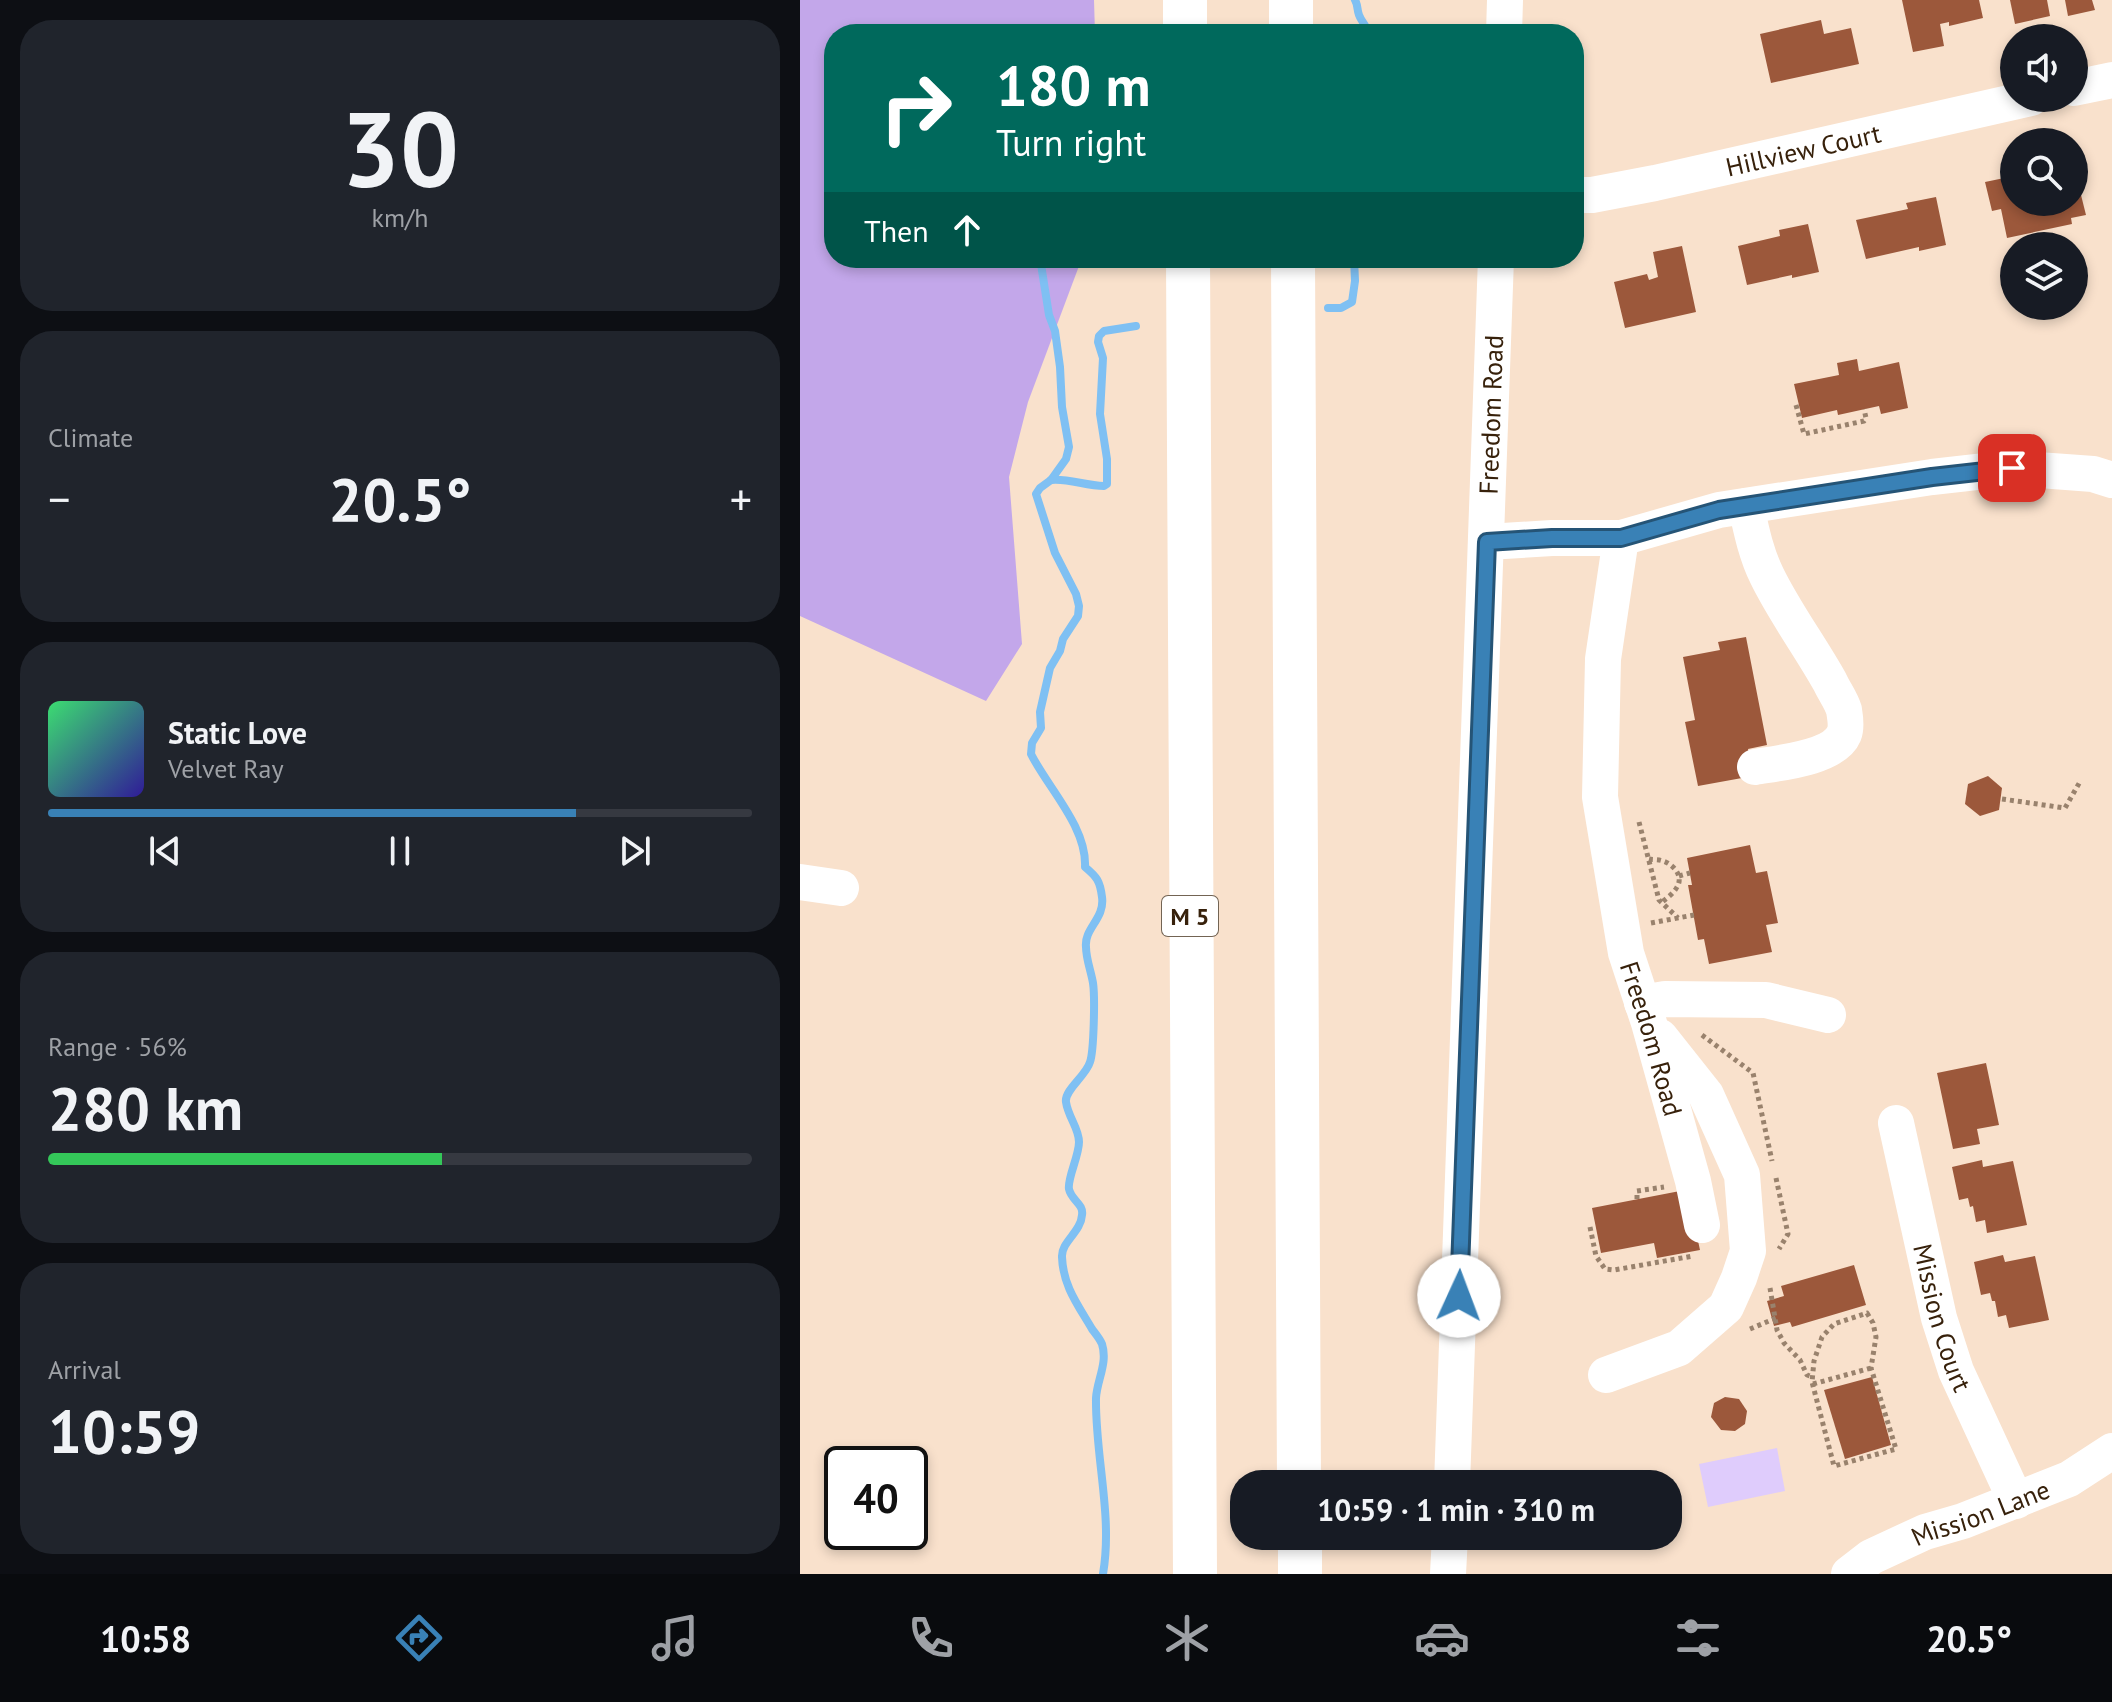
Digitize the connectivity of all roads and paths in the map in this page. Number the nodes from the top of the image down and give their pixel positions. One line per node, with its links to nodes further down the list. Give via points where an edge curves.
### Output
1 (1185, 0): 4 (highway)
2 (1291, 0): 5 (highway)
3 (1505, 0): 6 (street)
4 (1185, 24)
5 (1291, 24)
6 (1504, 24)
7 (2112, 80): 8 (street)
8 (2088, 85)
9 (2000, 105): 10 (street, Hillview Court)
10 (1584, 195)
11 (1188, 268): 54 (highway, M 5)
12 (1293, 268): 49 (highway)
13 (1496, 268): 19 (street, Freedom Road)
14 (1796, 405): 15 (path, via 1804,434 1864,421)
15 (1864, 409)
16 (2112, 480): 17 (street, via 2012,468)
17 (1746, 506): 18 (street); 20 (street, via 1766,574 1823,669 1846,724 1844,735 1831,748)
18 (1621, 538): 19 (street); 33 (street, Freedom Road, via 1603,659 1600,797 1626,953)
19 (1487, 542): 50 (street, Freedom Road)
20 (1755, 767)
21 (2081, 780): 22 (path, via 2065,808)
22 (2002, 799)
23 (1639, 821): 24 (path)
24 (1649, 859): 26 (path, via 1665,861); 29 (path)
25 (1690, 873): 26 (path)
26 (1679, 876): 29 (path, via 1677,888)
27 (800, 882): 28 (street)
28 (841, 888)
29 (1662, 902): 31 (path)
30 (1694, 915): 31 (path)
31 (1678, 918): 32 (path)
32 (1638, 925)
33 (1645, 1013): 34 (street, via 1665,999 1766,1000); 36 (street, Freedom Road); 38 (street, via 1706,1095 1742,1175 1748,1251)
34 (1828, 1015)
35 (1896, 1123): 51 (street, Mission Court, via 1956,1371)
36 (1702, 1225)
37 (1590, 1227): 38 (path, via 1596,1256 1605,1269 1701,1255)
38 (1739, 1278): 41 (street, via 1726,1307 1679,1348)
39 (1871, 1368): 40 (path); 44 (path, via 1876,1337 1867,1313 1834,1324 1822,1337); 47 (path, via 1896,1449 1834,1466)
40 (1852, 1373): 42 (path); 43 (path)
41 (1606, 1375)
42 (1833, 1379): 44 (path); 45 (path)
43 (1854, 1382)
44 (1813, 1384): 47 (path)
45 (1836, 1387)
46 (1831, 1413): 47 (path)
47 (1821, 1416)
48 (2112, 1451): 51 (street, Mission Lane, via 2069,1479)
49 (1299, 1470)
50 (1453, 1470)
51 (2016, 1501): 57 (street, Mission Lane, via 1925,1532 1871,1557)
52 (1300, 1550): 55 (highway)
53 (1449, 1550): 56 (street)
54 (1195, 1574)
55 (1300, 1574)
56 (1448, 1574)
57 (1849, 1574)

